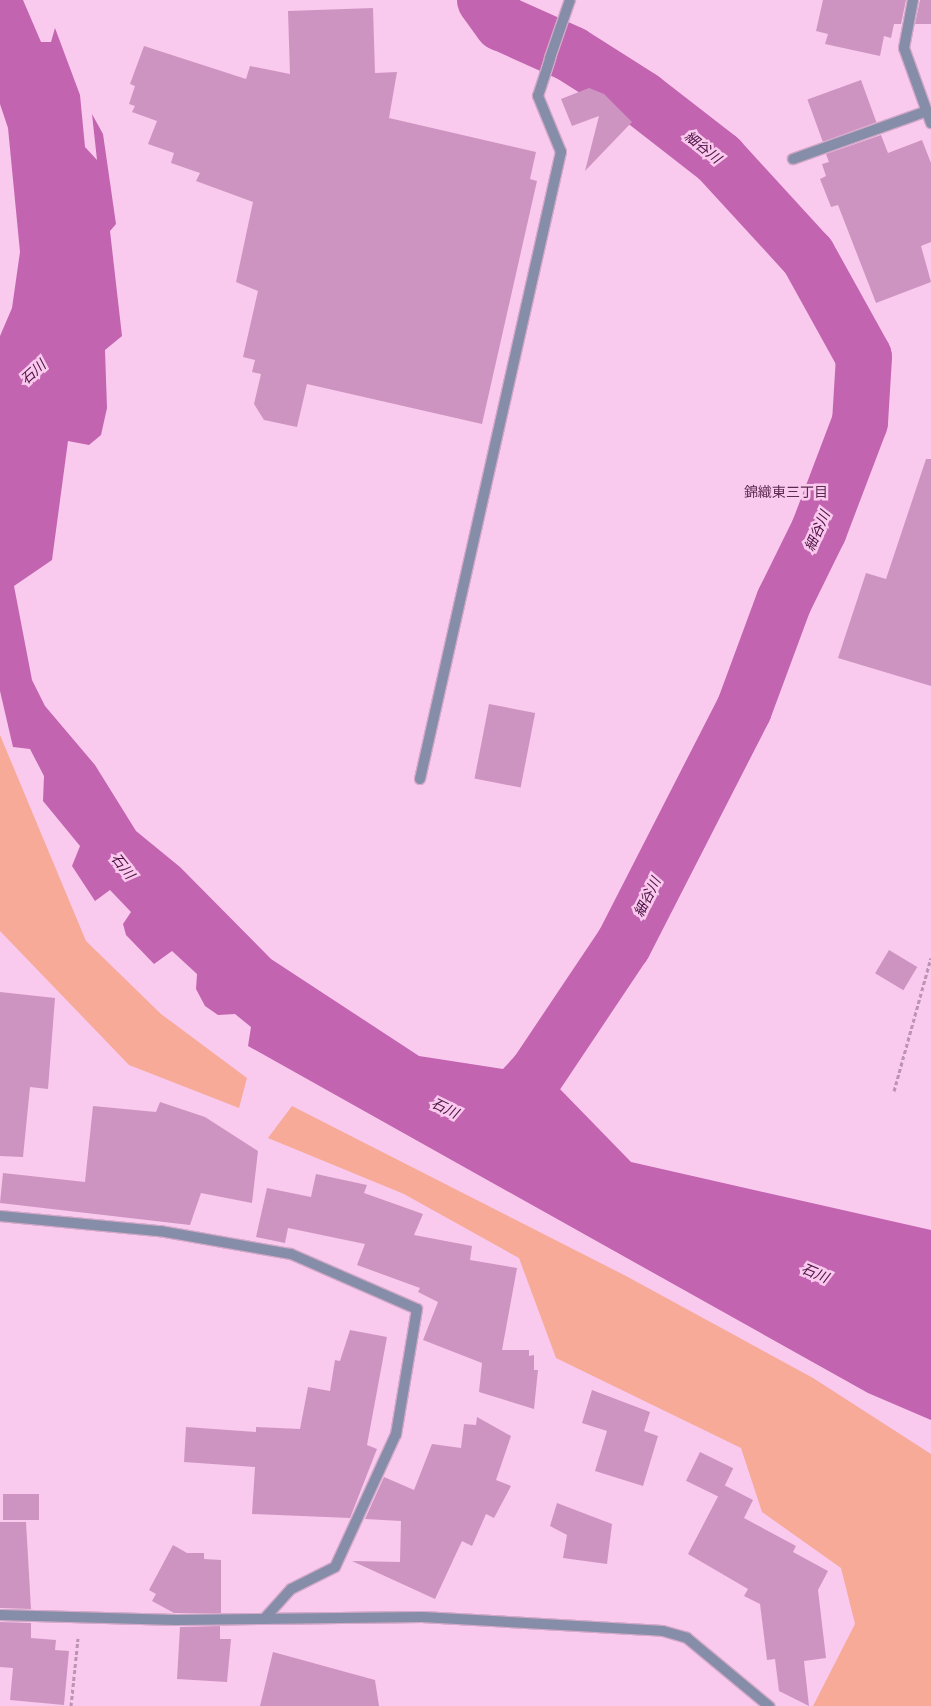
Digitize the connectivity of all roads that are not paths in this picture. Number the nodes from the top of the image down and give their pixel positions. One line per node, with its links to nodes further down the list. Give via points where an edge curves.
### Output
1 (570, 0): 6 (street, via 538,96 560,152)
2 (913, 0): 3 (street, via 904,48)
3 (927, 111): 4 (street); 5 (street)
4 (931, 123)
5 (792, 159)
6 (420, 779)
7 (0, 1216): 9 (street, via 160,1231 291,1254 417,1309 396,1434 334,1566 291,1589)
8 (0, 1615): 9 (street)
9 (264, 1619): 10 (street, via 422,1617 663,1631 687,1638)
10 (769, 1706)

